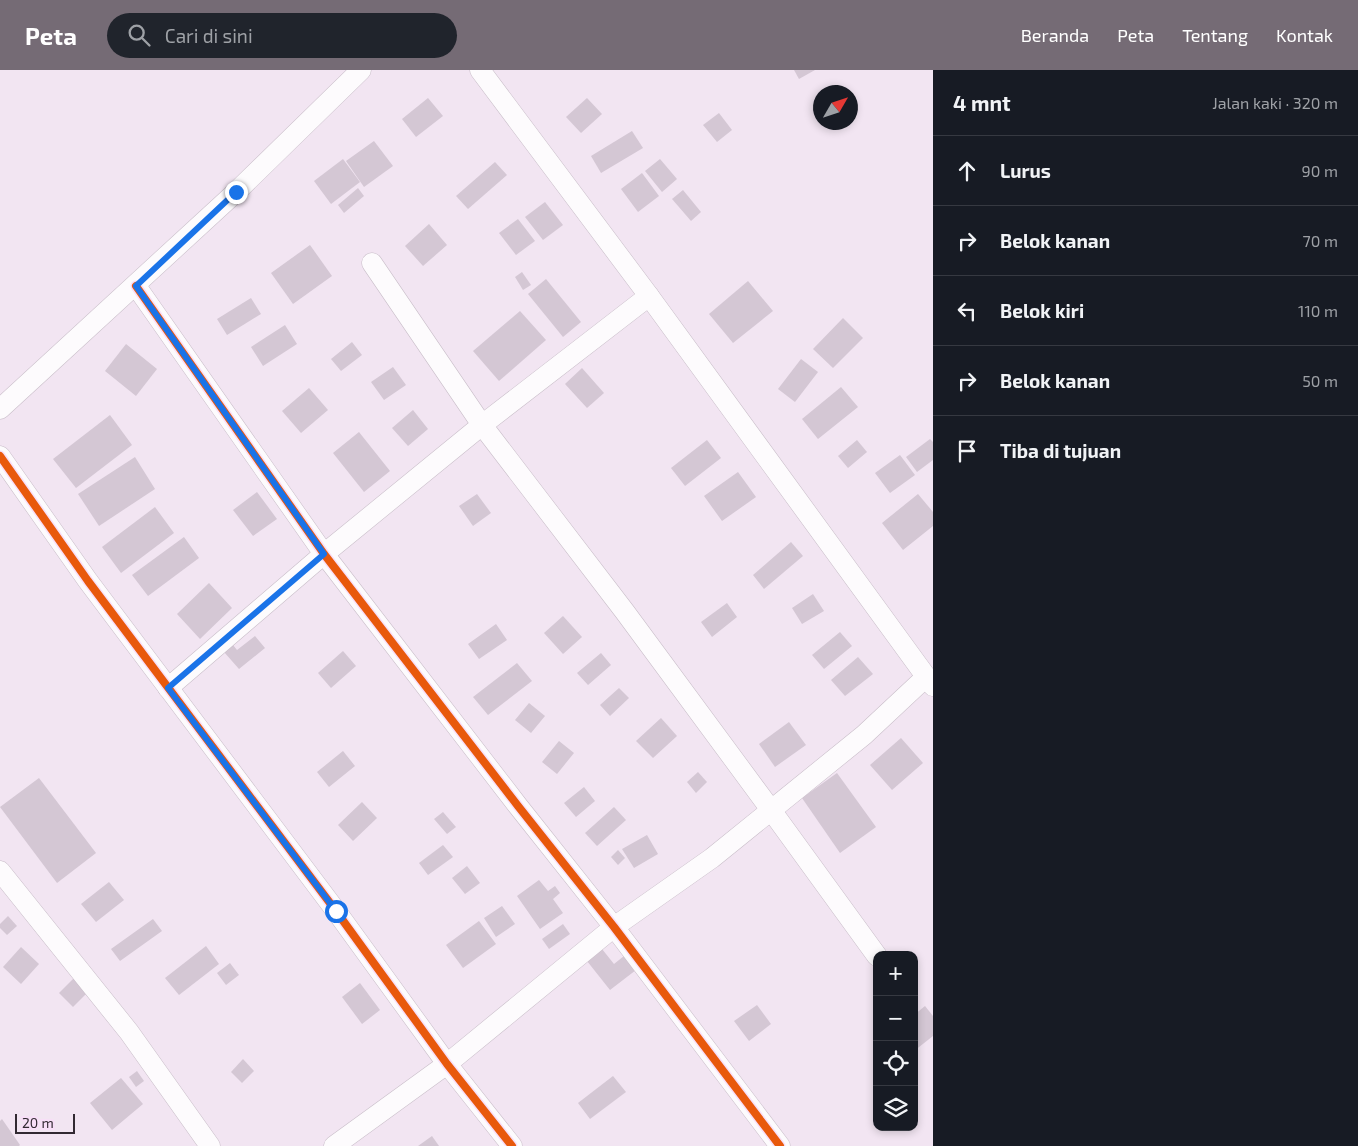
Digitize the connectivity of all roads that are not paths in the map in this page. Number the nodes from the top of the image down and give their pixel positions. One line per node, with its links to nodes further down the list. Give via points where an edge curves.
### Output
1 (361, 70): 4 (street)
2 (480, 70): 5 (street)
3 (372, 263): 7 (street)
4 (136, 286): 6 (street); 9 (street)
5 (649, 296): 7 (street); 10 (street)
6 (0, 408)
7 (482, 425): 9 (street); 12 (street)
8 (0, 456): 11 (street)
9 (324, 554): 11 (street); 14 (street)
10 (929, 681): 12 (street)
11 (168, 688): 16 (street)
12 (771, 810): 14 (street, via 712,858); 15 (street)
13 (0, 871): 17 (street, via 129,1032)
14 (614, 927): 16 (street); 20 (street)
15 (873, 951)
16 (447, 1064): 18 (street); 19 (street)
17 (210, 1146)
18 (334, 1146)
19 (512, 1146)
20 (780, 1146)

